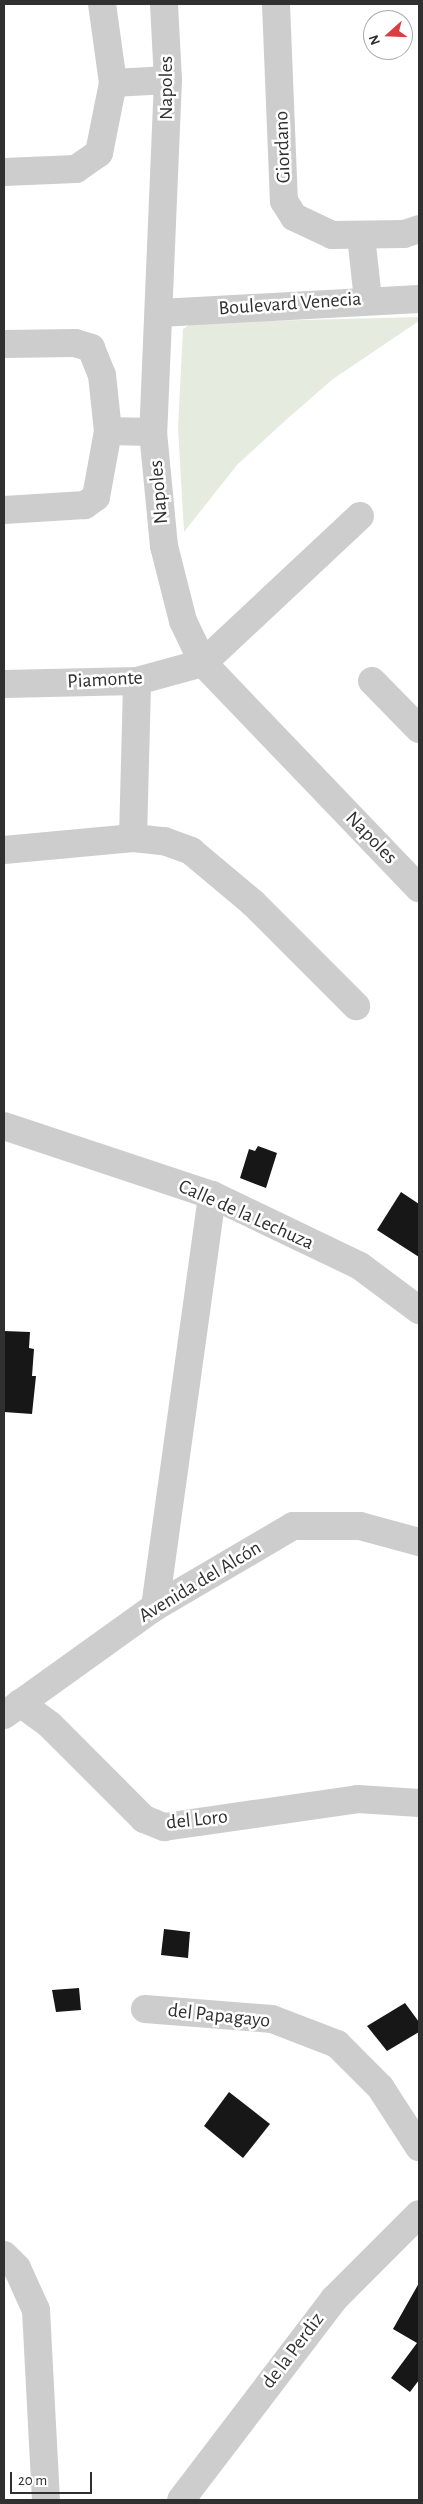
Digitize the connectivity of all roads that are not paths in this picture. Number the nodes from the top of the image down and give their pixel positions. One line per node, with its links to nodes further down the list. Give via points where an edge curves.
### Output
1 (102, 4): 5 (street)
2 (164, 4): 4 (street, Napoles)
3 (276, 4): 8 (street, Giordano, via 284,201 294,217 306,226 332,235)
4 (168, 80): 5 (street); 11 (street, Napoles)
5 (113, 83): 6 (street, via 100,153 90,163 76,169)
6 (4, 172)
7 (419, 229): 8 (street, Giordano, via 404,234)
8 (361, 236): 9 (street)
9 (368, 299): 10 (street, Boulevard Venecia); 11 (street, Boulevard Venecia)
10 (419, 299)
11 (160, 313): 14 (street, Napoles)
12 (4, 344): 13 (street, via 75,343 91,348 102,375)
13 (108, 431): 14 (street); 15 (street, via 96,497 85,505)
14 (154, 432): 17 (street, Napoles, via 164,546 183,621)
15 (4, 510)
16 (360, 516): 17 (street)
17 (204, 663): 18 (street, Piamonte); 24 (street, Napoles)
18 (138, 681): 20 (street, Piamonte); 22 (street)
19 (372, 681): 21 (street)
20 (4, 684)
21 (419, 729)
22 (133, 838): 23 (street); 25 (street, via 164,841 191,851 205,861 253,902)
23 (4, 850)
24 (419, 888)
25 (356, 1006)
26 (4, 1126): 27 (street, Calle de la Lechuza)
27 (212, 1195): 28 (street, Calle de la Lechuza, via 360,1266); 30 (street)
28 (419, 1310)
29 (419, 1547): 30 (street, Avenida del Alcón, via 360,1526 294,1526)
30 (155, 1607): 31 (street, Avenida del Alcón)
31 (12, 1709): 32 (street, del Loro, via 50,1725 144,1819 164,1827 358,1799)
32 (419, 1802)
33 (145, 2009): 34 (street, del Papagayo, via 272,2019 337,2044 380,2087)
34 (419, 2148)
35 (419, 2214): 38 (street, de la Perdiz, via 334,2298)
36 (4, 2255): 37 (street, via 17,2268 36,2310)
37 (46, 2500)
38 (181, 2500)

